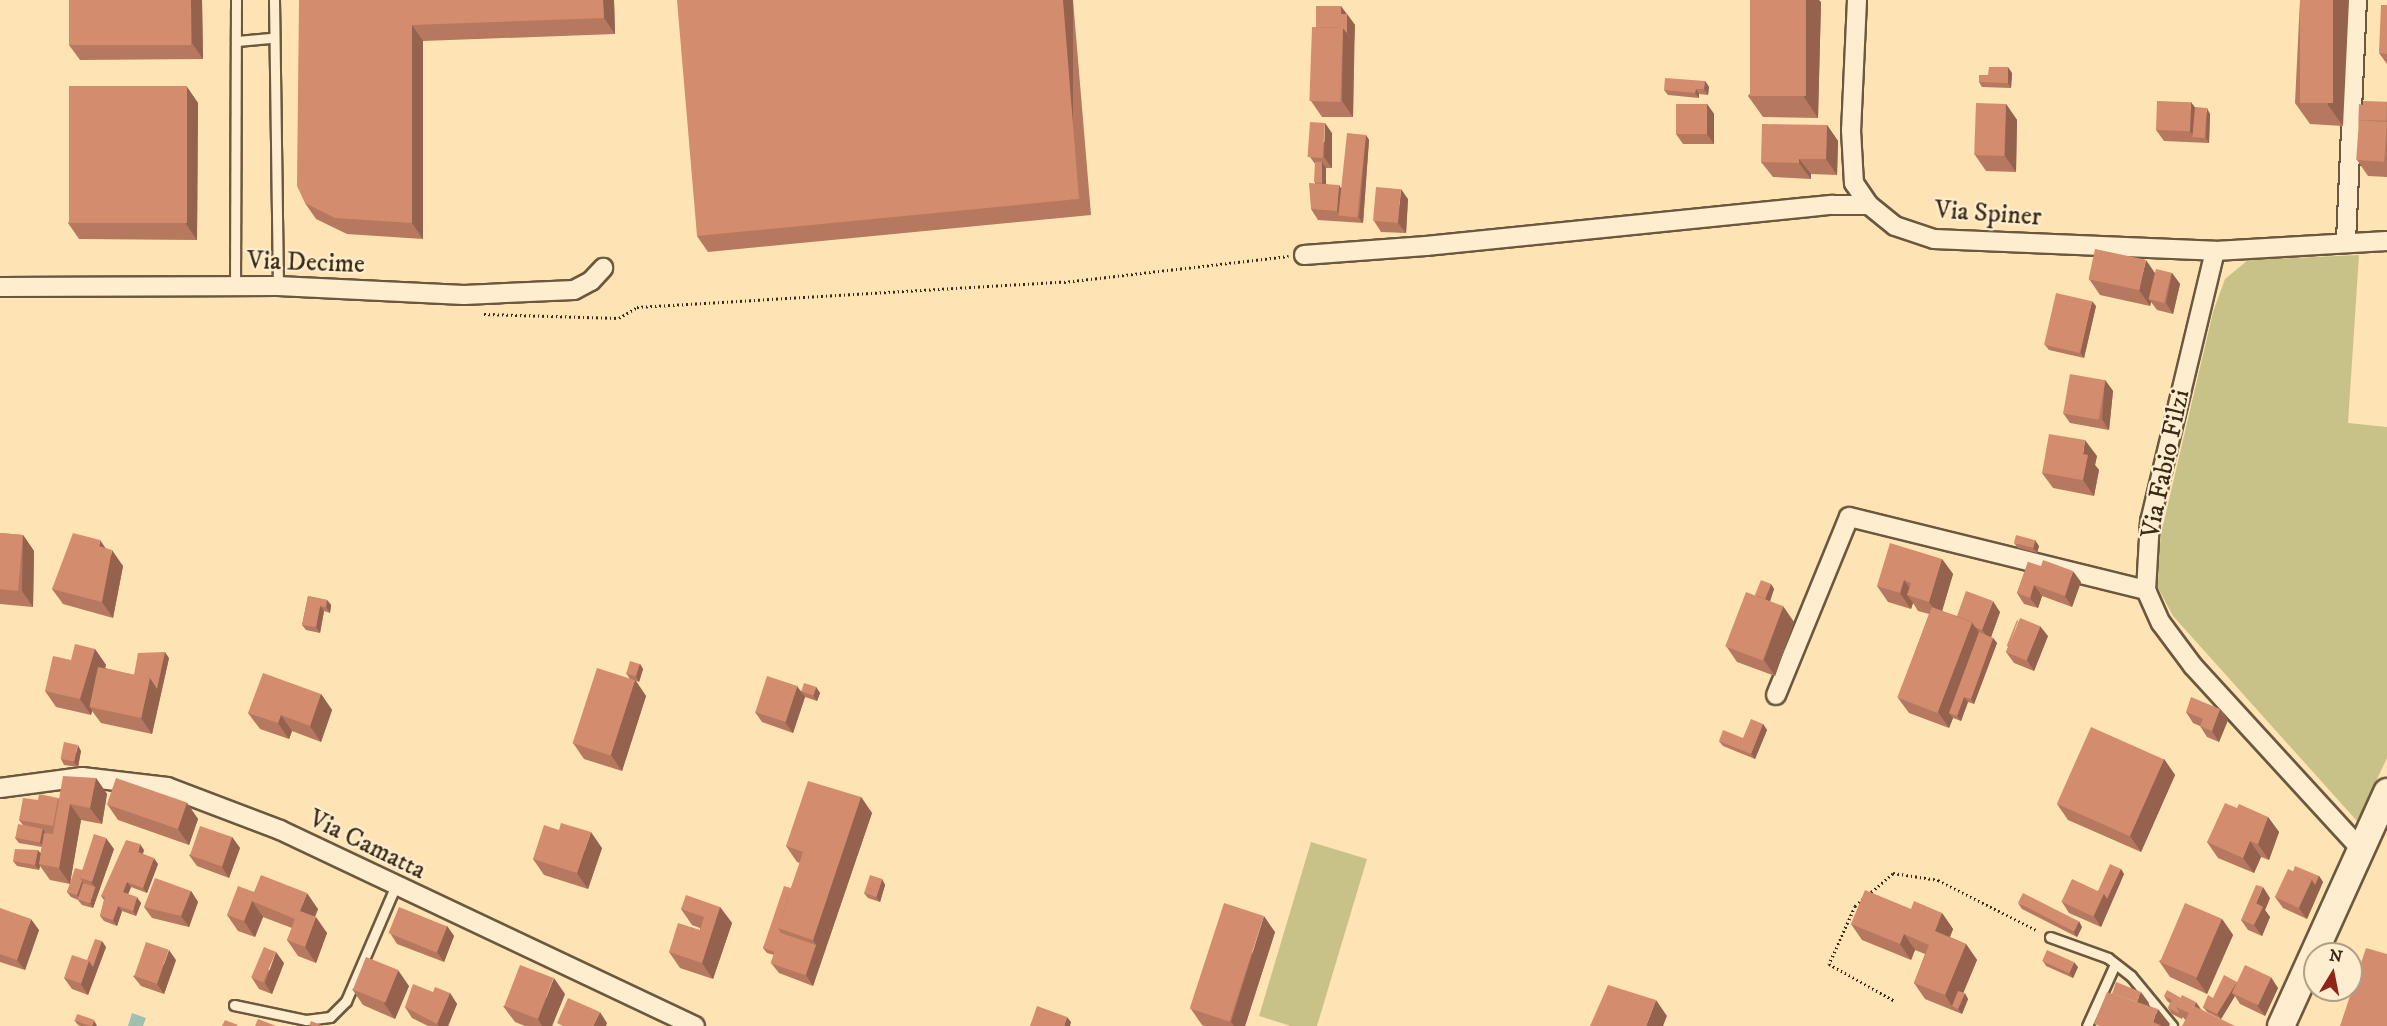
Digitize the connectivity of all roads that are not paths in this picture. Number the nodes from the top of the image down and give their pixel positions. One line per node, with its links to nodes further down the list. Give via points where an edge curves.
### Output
1 (236, 0): 6 (lane)
2 (274, 0): 5 (lane)
3 (1857, 0): 7 (street, Via Spiner, via 1851,130 1854,183)
4 (2357, 0): 8 (street)
5 (274, 38): 6 (lane); 13 (lane)
6 (236, 41): 15 (lane)
7 (1869, 205): 10 (street, Via Spiner, via 1894,226 1934,239); 11 (street, via 1833,205)
8 (2346, 241): 9 (street); 10 (street)
9 (2387, 241)
10 (2215, 251): 16 (street, Via Fabio Filzi, via 2150,522)
11 (1304, 255)
12 (603, 268): 13 (street, Via Decime, via 591,281 574,290 464,295)
13 (278, 286): 15 (street, Via Decime)
14 (0, 287): 15 (street, Via Decime)
15 (235, 287)
16 (2146, 590): 17 (street, via 1849,517); 20 (street, Via Fabio Filzi, via 2161,623 2193,666)
17 (1776, 695)
18 (0, 788): 21 (street, Via Camatta, via 82,777 167,787 280,830)
19 (2387, 792): 20 (main road)
20 (2359, 847): 28 (main road)
21 (395, 887): 24 (lane, via 346,1001 330,1017 306,1020); 25 (street, Via Camatta)
22 (2050, 937): 23 (lane)
23 (2115, 964): 26 (lane); 27 (lane, via 2131,976)
24 (234, 1005)
25 (695, 1026)
26 (2087, 1026)
27 (2172, 1026)
28 (2281, 1026)

